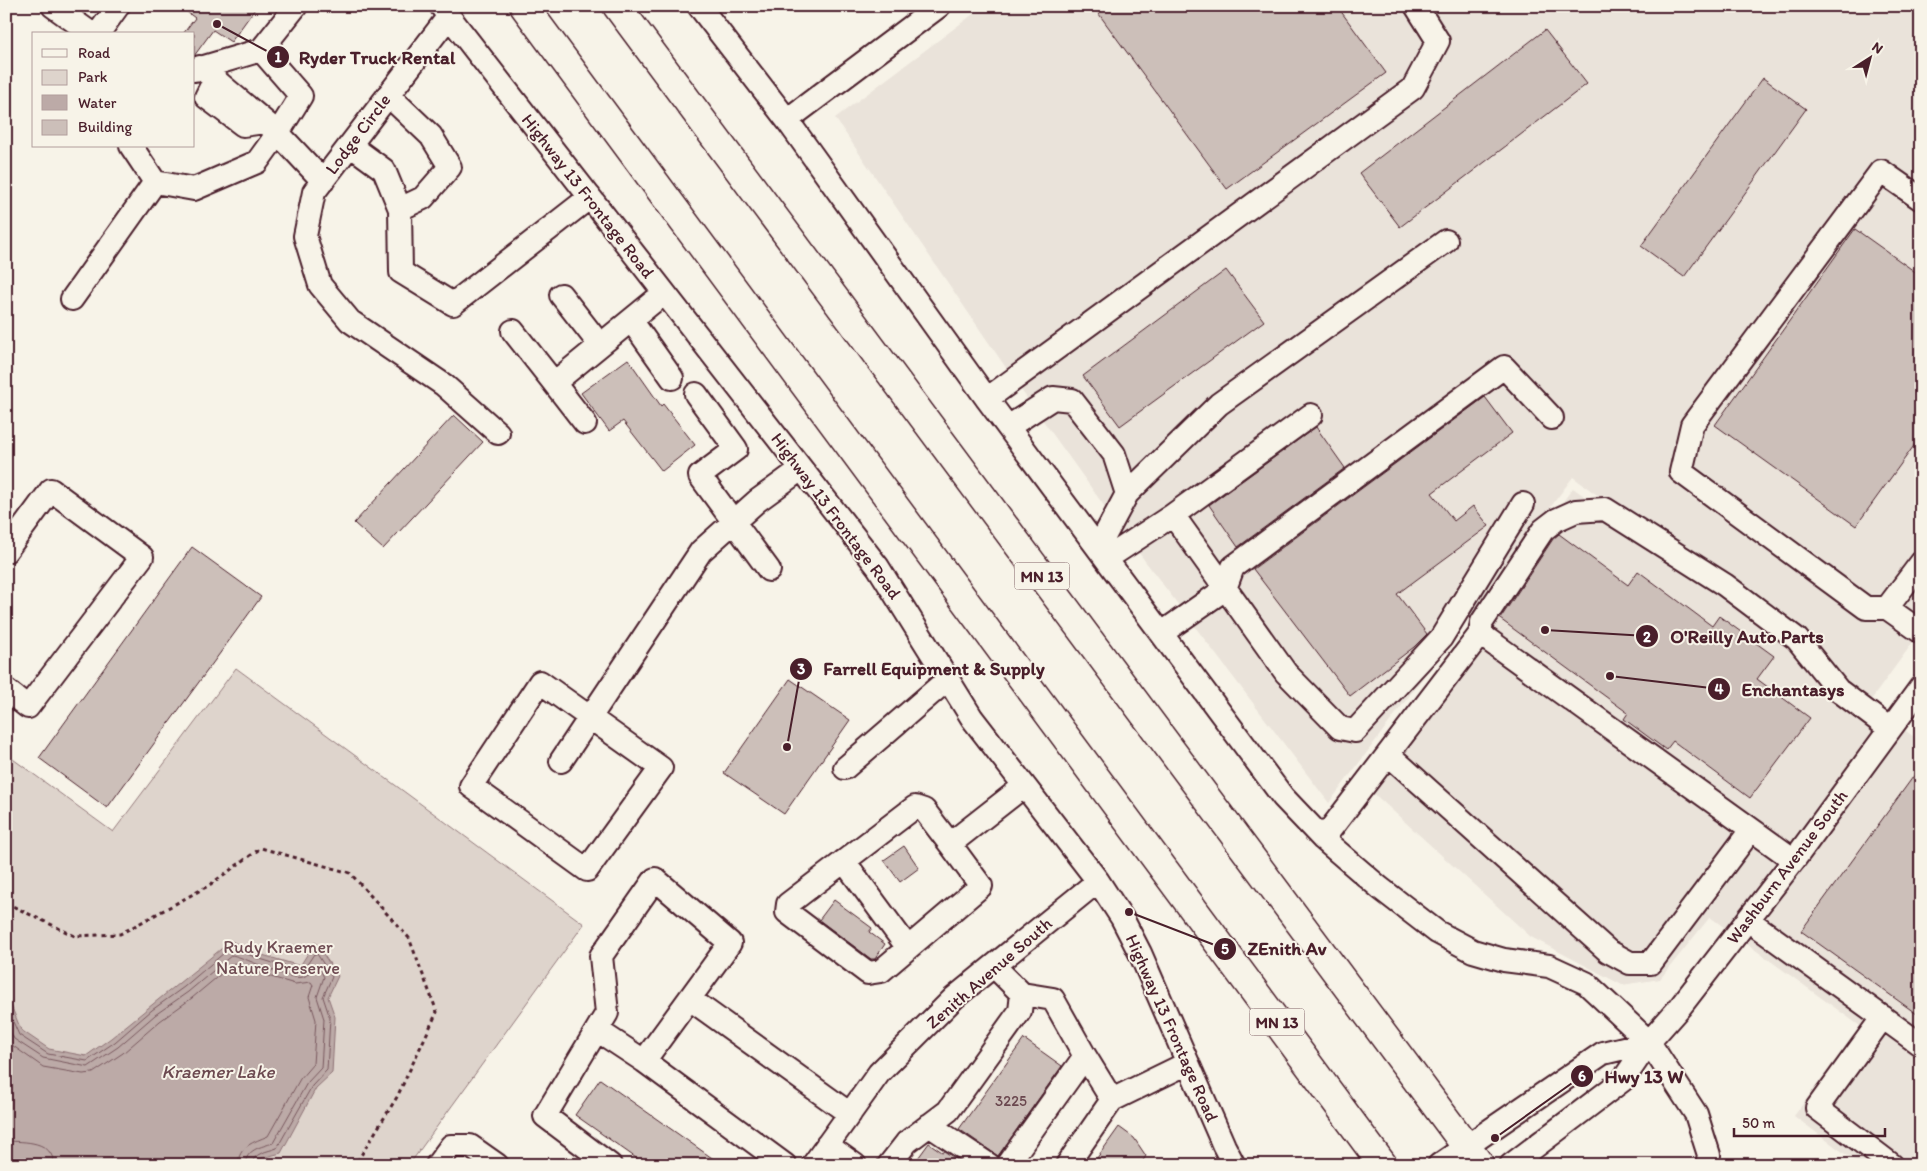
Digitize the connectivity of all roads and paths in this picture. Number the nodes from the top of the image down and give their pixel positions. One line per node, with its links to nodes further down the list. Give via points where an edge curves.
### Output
1 (53, 6): 10 (street)
2 (118, 6): 11 (street)
3 (296, 6): 12 (street)
4 (524, 6): 99 (highway, MN 13)
5 (618, 6): 86 (highway, MN 13)
6 (699, 6): 15 (street)
7 (1416, 6): 34 (street, via 1438,41 1413,88)
8 (931, 9): 15 (street)
9 (445, 11): 14 (street, Lodge Circle); 21 (street, Highway 13 Frontage Road)
10 (89, 32)
11 (99, 32)
12 (261, 50): 13 (street); 16 (street, via 301,96)
13 (203, 72): 16 (street)
14 (388, 95): 17 (street, Lodge Circle); 23 (street, via 431,136 450,167 423,198)
15 (786, 120): 34 (street)
16 (271, 127): 19 (street); 20 (street, via 257,162 194,189)
17 (350, 145): 19 (street, Lodge Circle); 23 (street, via 384,170)
18 (132, 148): 20 (street)
19 (323, 181): 39 (street, Lodge Circle, via 314,192 304,236 320,285 350,321 444,385)
20 (155, 182): 27 (street)
21 (590, 197): 23 (street, via 453,304 402,272); 25 (street, Highway 13 Frontage Road)
22 (1921, 199): 50 (street, via 1881,171 1692,425 1681,472 1866,608)
23 (400, 209)
24 (1446, 242): 41 (street, via 1219,404)
25 (664, 293): 28 (street); 40 (street, Highway 13 Frontage Road)
26 (561, 295): 30 (street)
27 (72, 299)
28 (631, 320): 30 (street); 31 (street)
29 (513, 330): 32 (street)
30 (600, 345): 32 (street)
31 (672, 378)
32 (554, 383): 37 (street)
33 (696, 394): 44 (street, via 736,449 700,476)
34 (987, 399): 38 (street)
35 (1311, 415): 43 (street)
36 (1552, 418): 49 (street, via 1504,367 1233,567)
37 (585, 423)
38 (1008, 427): 41 (street, via 1053,398 1072,400 1114,454); 46 (street)
39 (498, 433)
40 (801, 469): 44 (street); 54 (street, Highway 13 Frontage Road, via 878,567)
41 (1127, 494): 46 (street)
42 (1523, 504): 49 (street, via 1441,638 1355,732 1340,728 1286,673)
43 (1173, 515): 46 (street); 49 (street)
44 (734, 521): 48 (street); 57 (street, via 701,551)
45 (6, 551): 56 (street, via 51,490 142,557 28,707)
46 (1102, 554): 52 (street)
47 (1921, 563): 50 (street)
48 (769, 570)
49 (1225, 589): 52 (street)
50 (1887, 608): 51 (street)
51 (1921, 632)
52 (1162, 633): 64 (street, via 1283,797)
53 (1480, 634): 58 (street, via 1482,622 1544,530 1576,511 1606,509 1725,585 1797,639 1838,690); 59 (street); 63 (street)
54 (948, 679): 61 (street); 62 (street, Highway 13 Frontage Road, via 972,718)
55 (1921, 688): 58 (street, Washburn Avenue South)
56 (6, 690)
57 (590, 718): 57 (street, via 540,682 471,786 588,870 661,768); 60 (street)
58 (1890, 729): 66 (street, Washburn Avenue South)
59 (1388, 754): 63 (street, via 1608,950 1630,963 1650,963); 64 (street)
60 (561, 761)
61 (845, 768)
62 (1024, 786): 65 (street); 68 (street, Highway 13 Frontage Road)
63 (1751, 830): 66 (street)
64 (1323, 839): 77 (street, via 1437,932 1473,951 1504,960 1549,966 1586,983)
65 (950, 844): 67 (street, via 924,810 915,807); 71 (street, via 982,886)
66 (1794, 860): 70 (street, Washburn Avenue South)
67 (844, 861): 71 (street); 71 (street, via 788,904 787,912 868,973 881,971)
68 (1098, 881): 72 (street, Zenith Avenue South); 81 (street, Highway 13 Frontage Road, via 1136,945)
69 (6, 903): 87 (path, via 75,936 120,934 208,886 261,848 350,873 409,938 437,1012 397,1097)
70 (1748, 920): 75 (street); 77 (street, Washburn Avenue South)
71 (908, 948)
72 (994, 966): 73 (street); 83 (street, Zenith Avenue South, via 954,998 879,1073)
73 (1022, 994): 79 (street, via 1053,999); 84 (street, via 1020,1011 948,1111)
74 (690, 999): 76 (street, via 730,943 655,879 602,956 607,1013); 80 (street); 83 (street)
75 (1883, 1017): 78 (street); 103 (street, via 1817,1108)
76 (597, 1030): 80 (street); 90 (street, via 545,1116)
77 (1649, 1042): 86 (street, via 1603,1053); 101 (street, Washburn Avenue South, via 1623,1080); 102 (street, via 1696,1114 1709,1155)
78 (1921, 1045)
79 (1084, 1056): 82 (street); 96 (street)
80 (644, 1061): 91 (street)
81 (1188, 1063): 82 (street); 98 (street, Highway 13 Frontage Road)
82 (1112, 1100): 97 (street)
83 (850, 1114): 85 (street, Zenith Avenue South)
84 (929, 1125): 94 (street, via 907,1142); 95 (street)
85 (827, 1145): 92 (street, Zenith Avenue South); 93 (street)
86 (1473, 1155): 100 (street)
87 (355, 1165)
88 (438, 1165): 89 (street, via 451,1146 470,1146)
89 (497, 1165)
90 (610, 1165)
91 (785, 1165)
92 (813, 1165)
93 (855, 1165)
94 (889, 1165)
95 (989, 1165)
96 (1007, 1165)
97 (1067, 1165)
98 (1234, 1165)
99 (1383, 1165)
100 (1438, 1165)
101 (1512, 1165)
102 (1707, 1165)
103 (1892, 1165)

